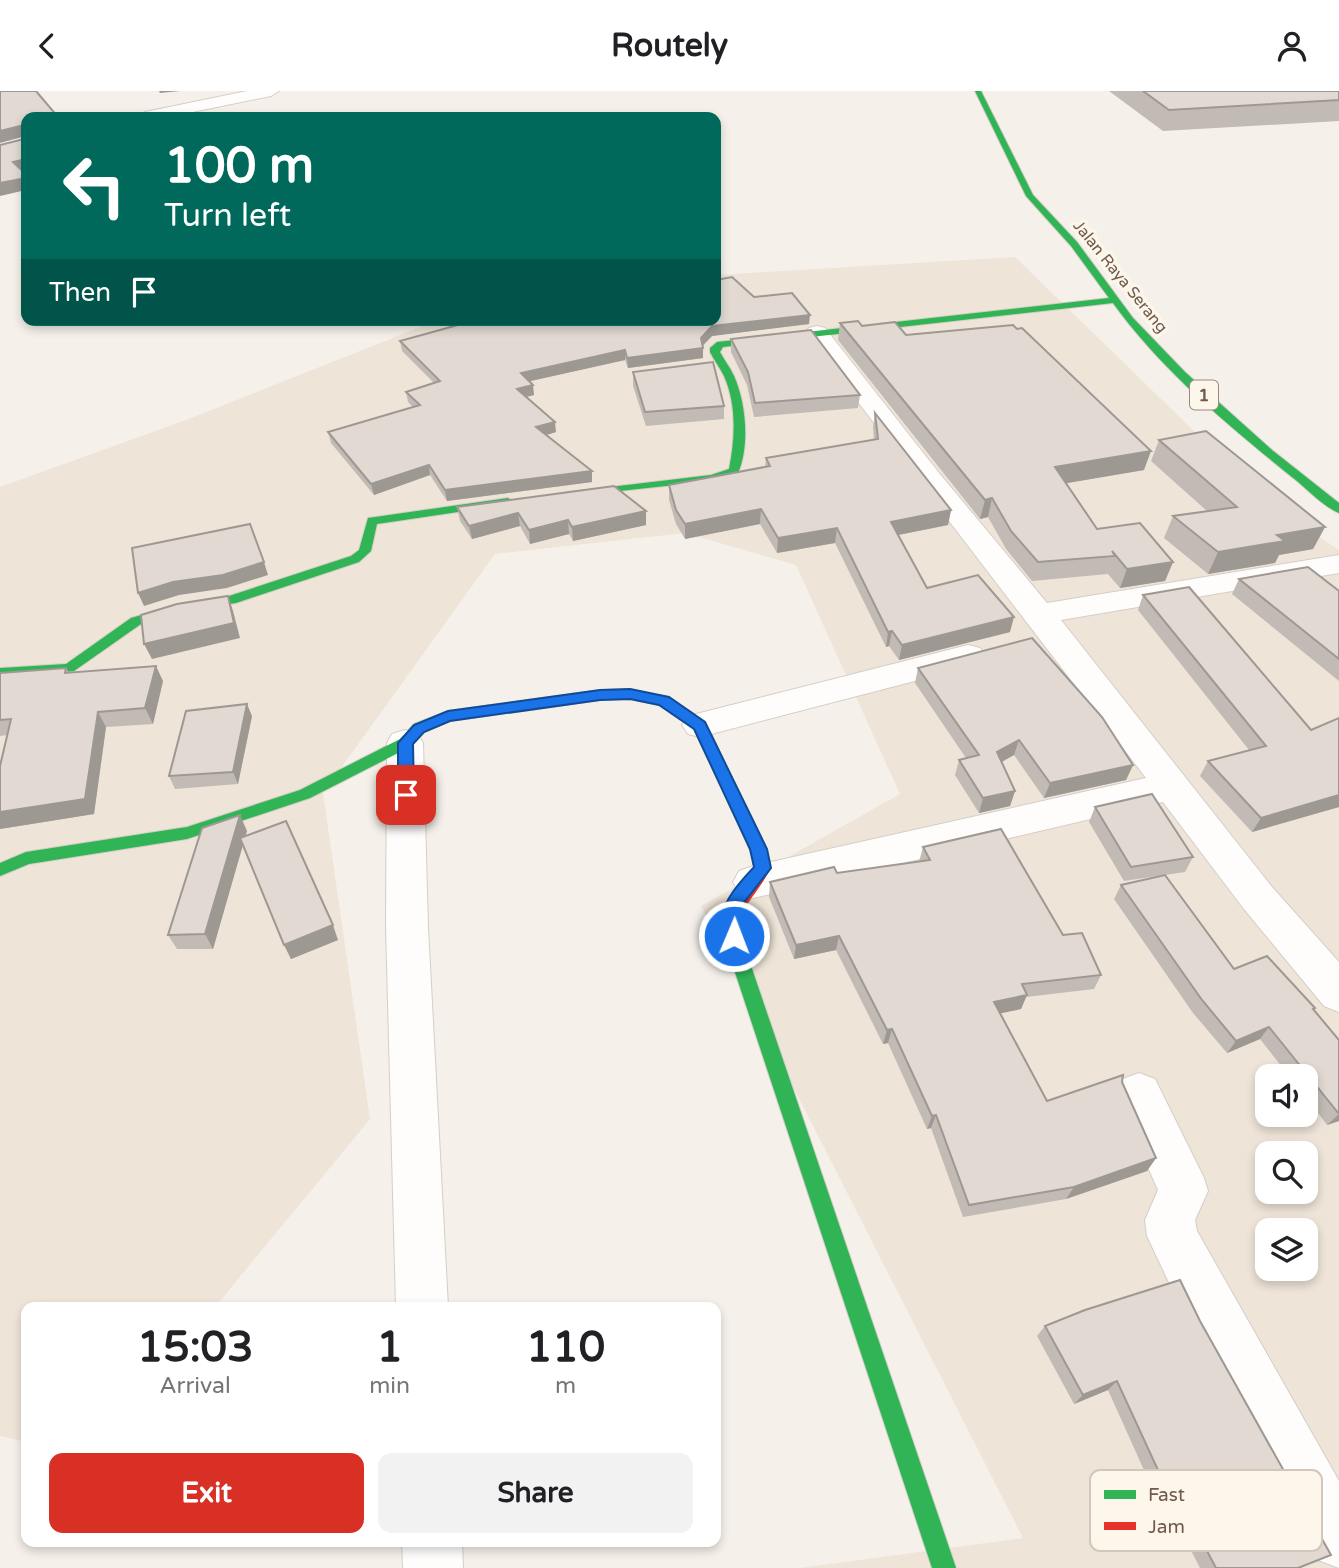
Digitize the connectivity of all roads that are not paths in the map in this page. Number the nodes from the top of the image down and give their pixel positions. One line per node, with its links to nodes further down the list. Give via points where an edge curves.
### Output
1 (271, 91): 3 (street)
2 (978, 91): 4 (main road, Jalan Raya Serang / 1, via 1030,196 1074,244)
3 (169, 112)
4 (1114, 300): 5 (main road); 8 (main road, Jalan Raya Serang / 1, via 1181,374)
5 (817, 333): 6 (main road, via 715,348 711,367 737,398 734,471 712,478); 10 (street, via 929,479)
6 (552, 496)
7 (526, 499): 11 (main road, via 372,520 365,551 355,559 231,600 136,621 69,668)
8 (1339, 509)
9 (1339, 564): 10 (street)
10 (1031, 634): 12 (street); 14 (street)
11 (0, 673)
12 (700, 726): 13 (main road, via 664,701 630,694 600,695 448,716 419,728); 16 (main road, via 758,849 763,868)
13 (405, 743): 15 (main road, via 305,794 187,833 26,859); 19 (street, via 407,927)
14 (1172, 786): 16 (street); 17 (street)
15 (0, 870)
16 (753, 881): 25 (main road, via 731,909 737,950)
17 (1339, 993)
18 (1139, 1094): 20 (street, via 1183,1191 1170,1220 1172,1236)
19 (422, 1302)
20 (1300, 1470)
21 (1322, 1509): 22 (street)
22 (1339, 1539)
23 (432, 1547): 24 (street)
24 (433, 1568)
25 (944, 1568)

